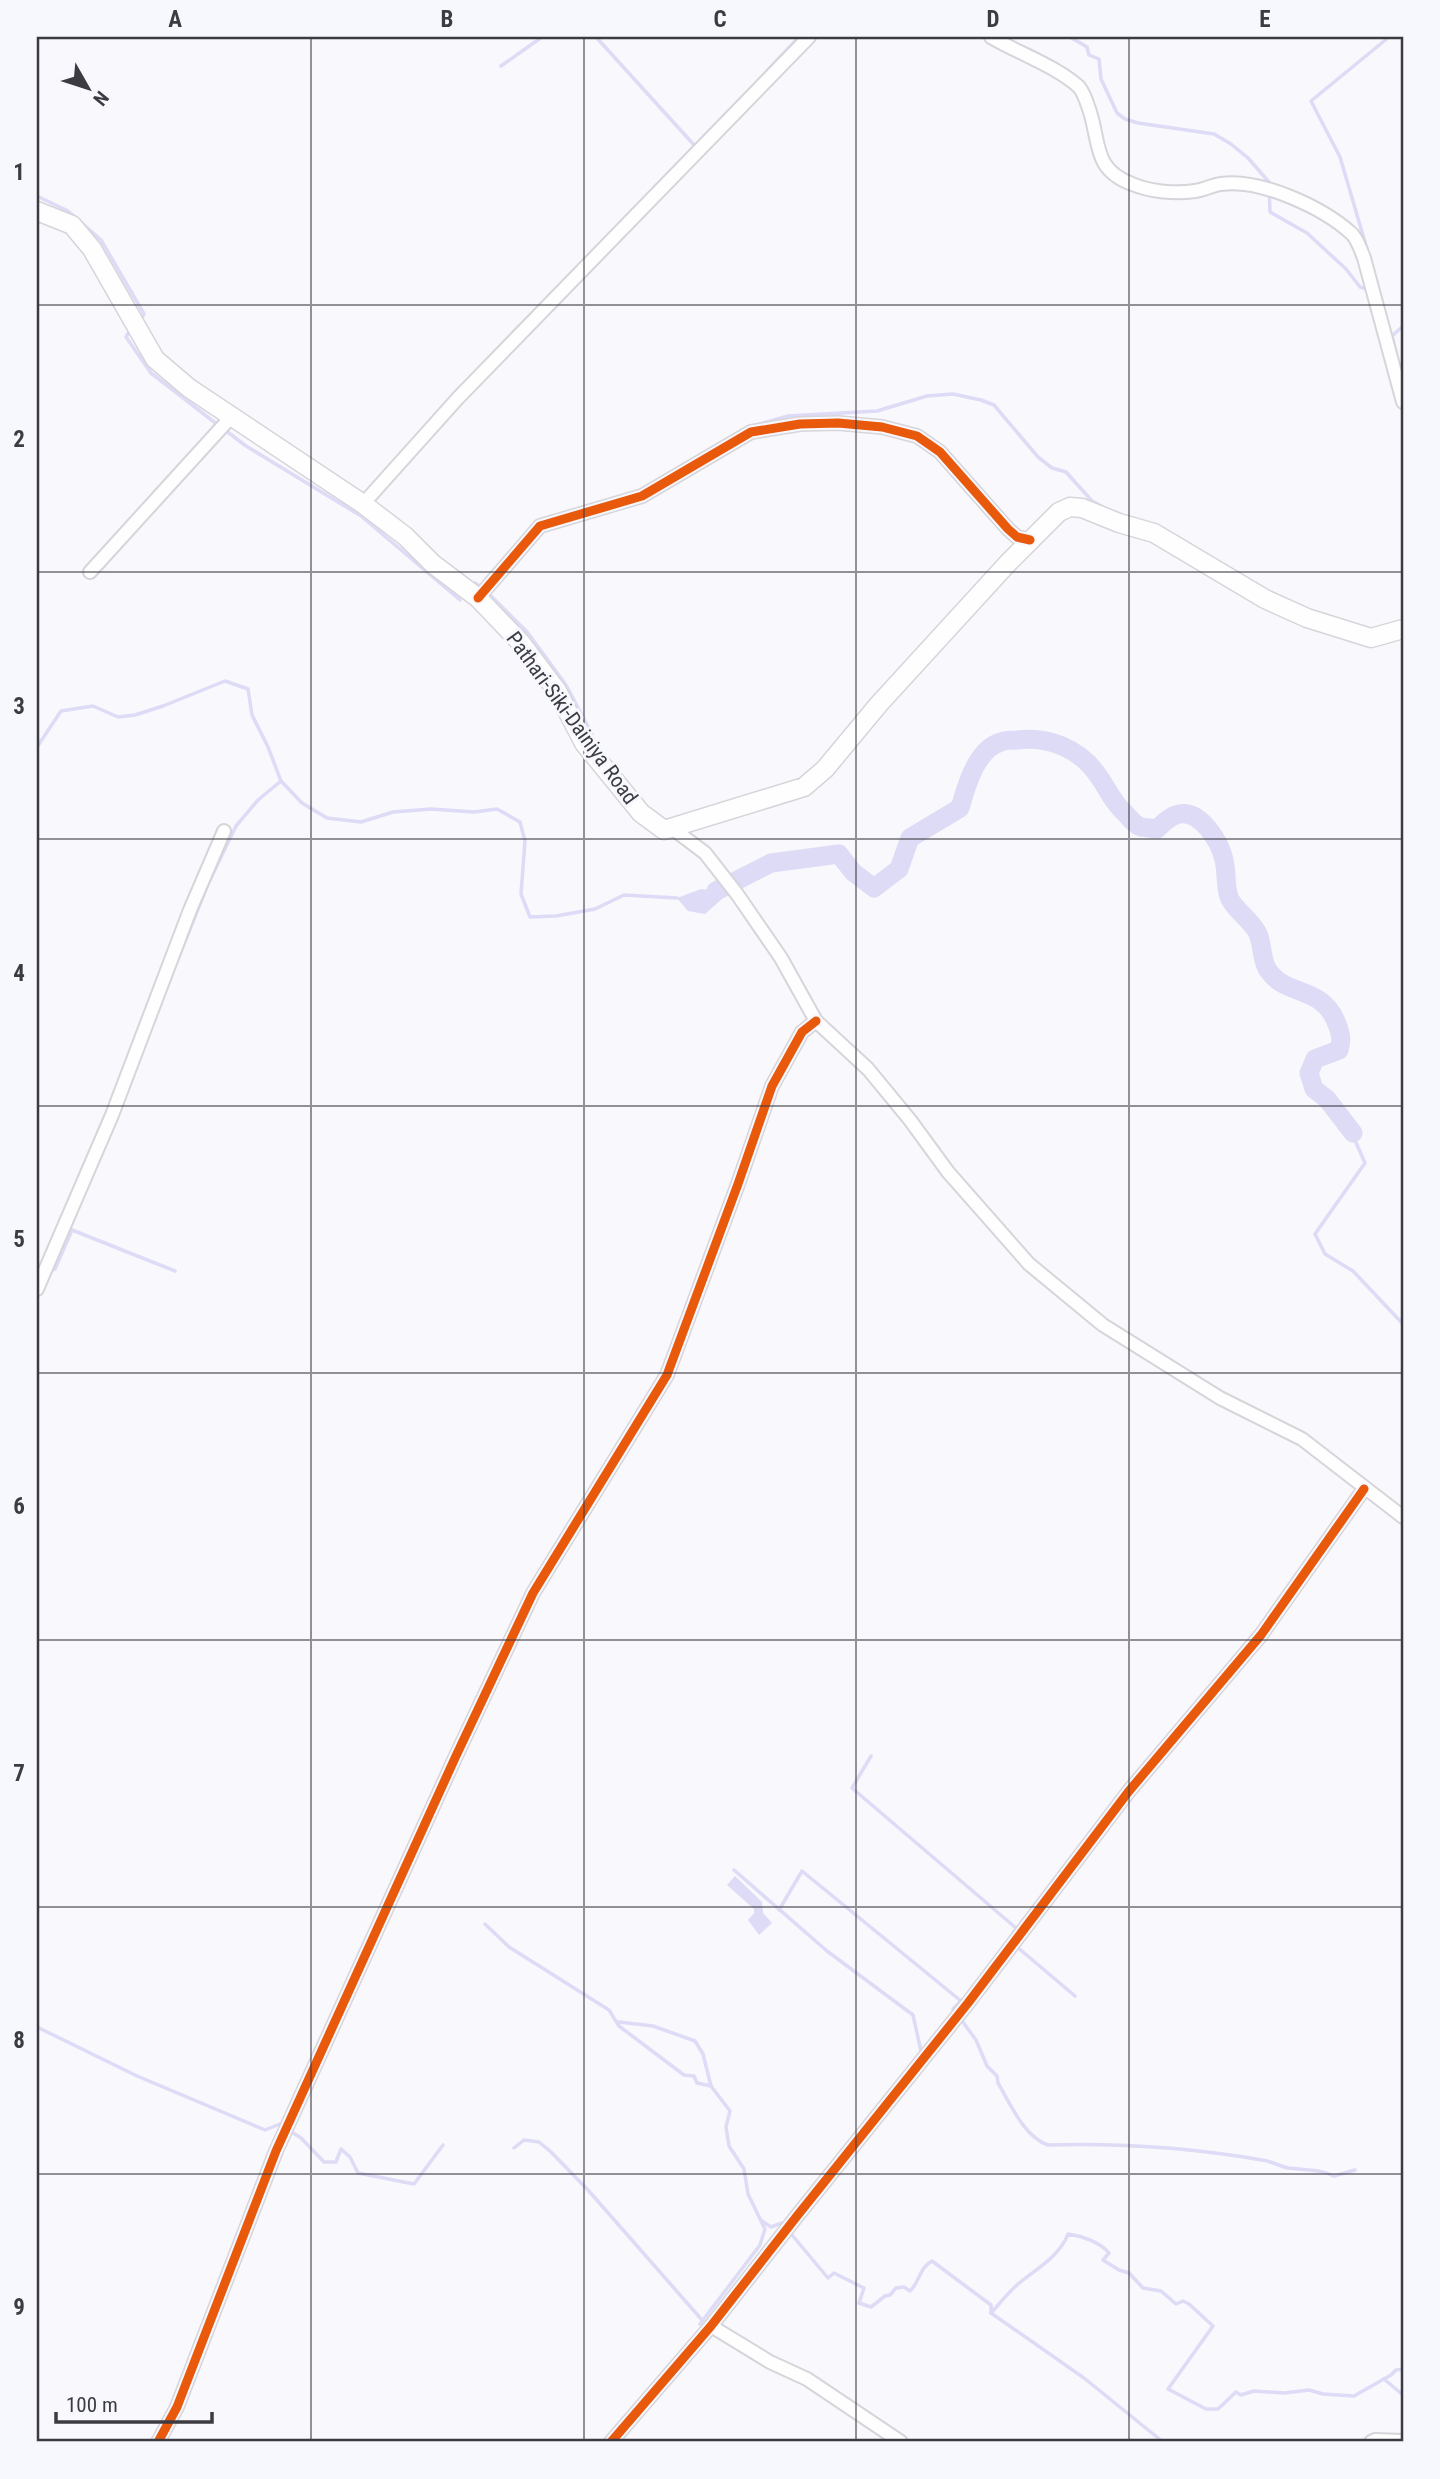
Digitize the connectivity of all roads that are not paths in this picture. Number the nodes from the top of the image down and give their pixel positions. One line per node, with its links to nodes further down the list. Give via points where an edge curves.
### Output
1 (809, 37): 6 (street, via 458,398)
2 (991, 37): 4 (street, via 1081,89 1098,155 1112,174 1133,185 1177,192 1221,184 1249,185 1284,194 1325,214 1354,236)
3 (37, 211): 5 (main road, Pathari-Siki-Dainiya Road, via 72,225 92,249 155,359)
4 (1403, 402)
5 (232, 416): 6 (main road, Pathari-Siki-Dainiya Road); 8 (street)
6 (363, 504): 9 (main road, Pathari-Siki-Dainiya Road)
7 (1030, 540): 9 (street, via 1008,530 940,452 917,436 838,423 800,424 751,432 642,496 540,526); 10 (main road, via 1059,512 1082,508 1154,533 1265,599 1307,618 1371,638); 11 (main road, via 804,787)
8 (90, 572)
9 (478, 598): 11 (main road, Pathari-Siki-Dainiya Road, via 521,643 557,691 584,743 641,813 664,830)
10 (1403, 629)
11 (672, 828): 13 (street, via 705,853 737,894 781,958)
12 (224, 831): 14 (street, via 112,1115)
13 (816, 1021): 15 (street, via 868,1069 948,1172 1029,1264 1102,1325 1220,1398 1302,1439); 19 (street, via 802,1032 772,1086 667,1375 533,1592 455,1758 276,2151 177,2407)
14 (37, 1289)
15 (1364, 1489): 16 (street); 17 (street, via 1261,1635 1129,1791 968,2003)
16 (1403, 1517)
17 (711, 2326): 20 (street); 21 (street, via 807,2379)
18 (1403, 2441): 22 (street)
19 (158, 2442)
20 (611, 2442)
21 (901, 2442)
22 (1371, 2442)

